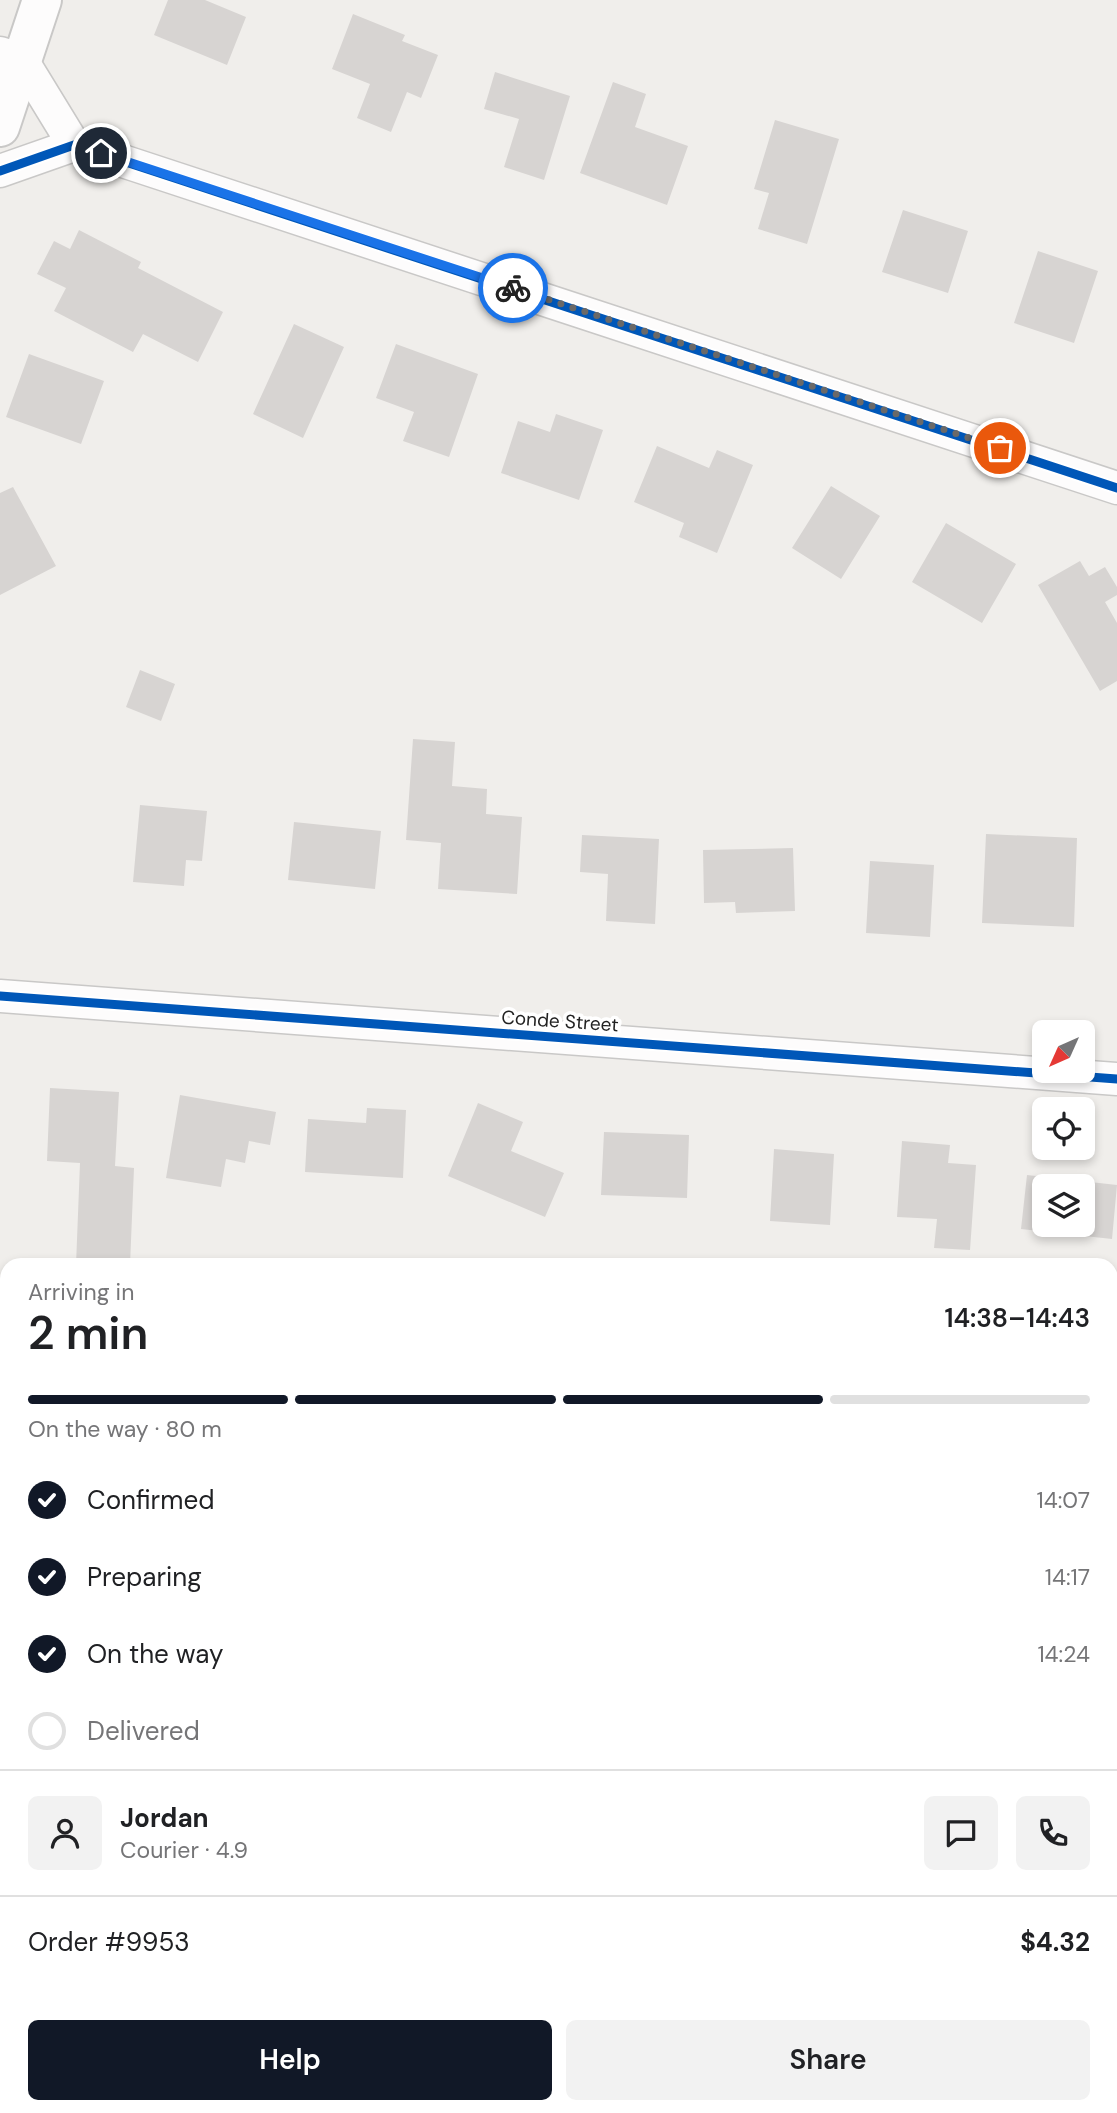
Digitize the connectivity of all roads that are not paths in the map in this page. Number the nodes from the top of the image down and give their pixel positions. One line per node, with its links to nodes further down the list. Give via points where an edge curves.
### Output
1 (42, 0): 2 (street)
2 (11, 57): 3 (street); 4 (street)
3 (0, 127)
4 (74, 145): 5 (street); 6 (street)
5 (0, 171)
6 (1117, 488)
7 (0, 996): 8 (street, Conde Street)
8 (1117, 1079)

